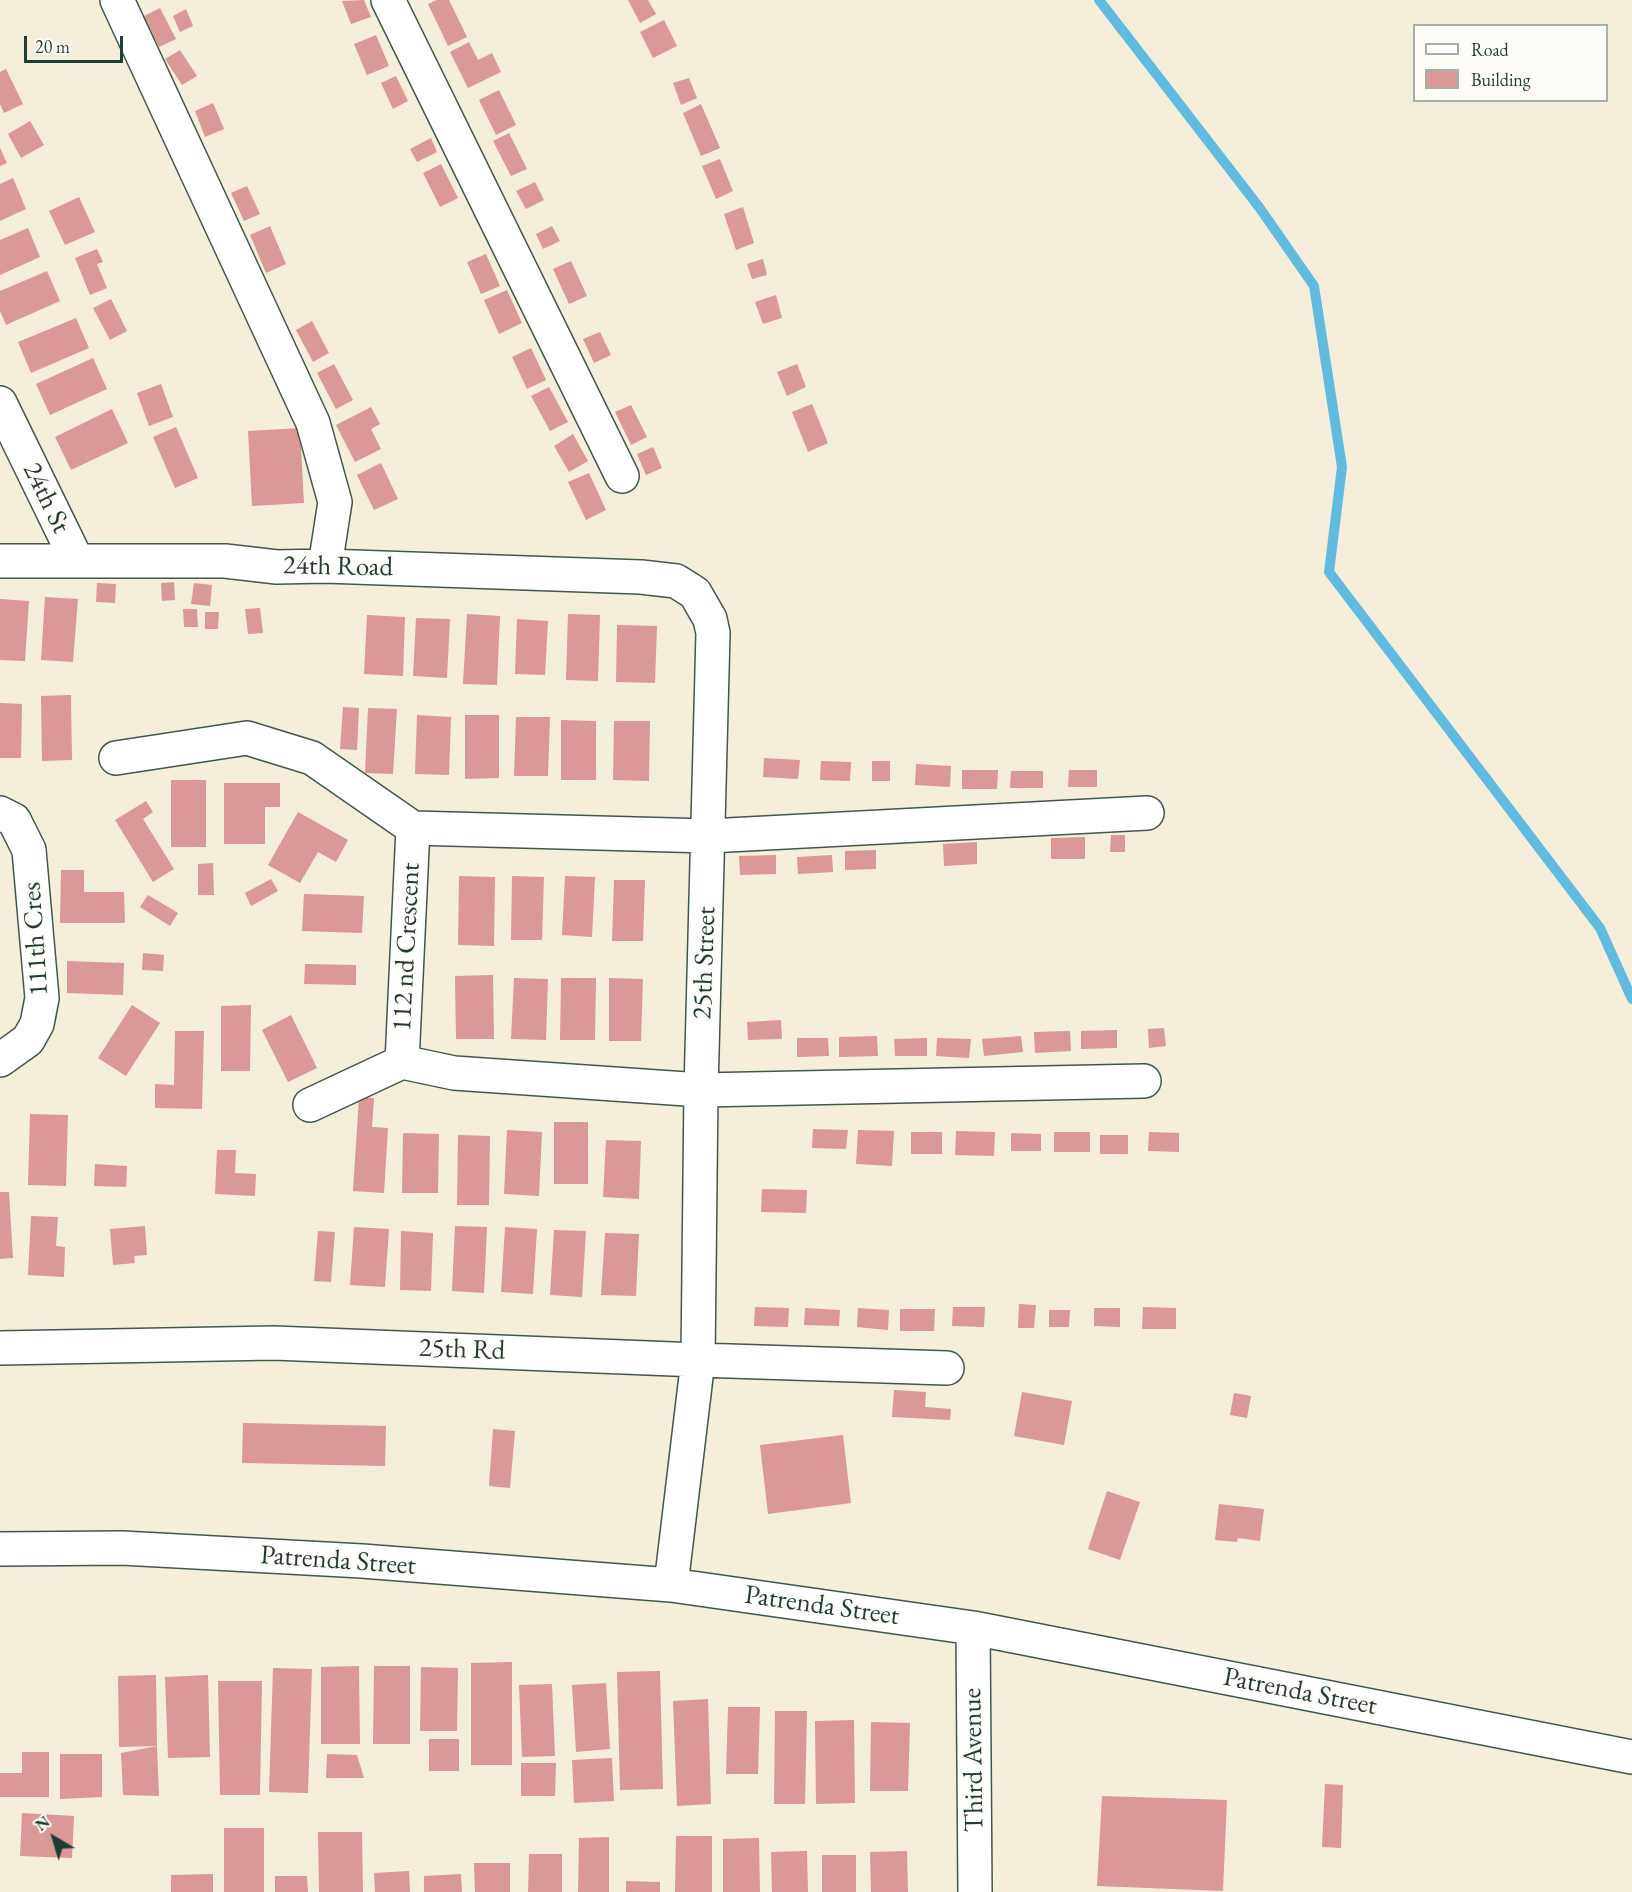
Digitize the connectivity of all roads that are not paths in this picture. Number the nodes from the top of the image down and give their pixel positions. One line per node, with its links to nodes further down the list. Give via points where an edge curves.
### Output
1 (117, 0): 7 (street, via 313,423 335,502)
2 (388, 0): 4 (street)
3 (0, 403): 6 (street, 24th St)
4 (622, 476)
5 (0, 561): 6 (street, 24th Road)
6 (77, 561): 7 (street, 24th Road)
7 (325, 566): 8 (street, 24th Road)
8 (676, 581): 13 (street, 25th Street, via 704,604 713,633)
9 (116, 758): 12 (street, via 247,738 312,758)
10 (0, 813): 14 (street, 111th Cres, via 14,820 29,850 42,998 37,1024 28,1040)
11 (1147, 813): 13 (street, 112 nd Crescent)
12 (413, 828): 13 (street, 112 nd Crescent); 15 (street, 112 nd Crescent)
13 (709, 836): 17 (street, 25th Street)
14 (0, 1060)
15 (402, 1062): 17 (street, 112 nd Crescent, via 454,1073); 18 (street)
16 (1144, 1081): 17 (street, 112 nd Crescent)
17 (701, 1090): 20 (street, 25th Street)
18 (310, 1105)
19 (0, 1348): 20 (street, 25th Rd, via 274,1343)
20 (698, 1360): 21 (street, 25th Rd); 23 (street)
21 (947, 1368)
22 (0, 1549): 23 (street, Patrenda Street, via 134,1549)
23 (671, 1584): 24 (street, Patrenda Street)
24 (973, 1628): 25 (street, Patrenda Street); 26 (street, Third Avenue)
25 (1632, 1757)
26 (975, 1892)

